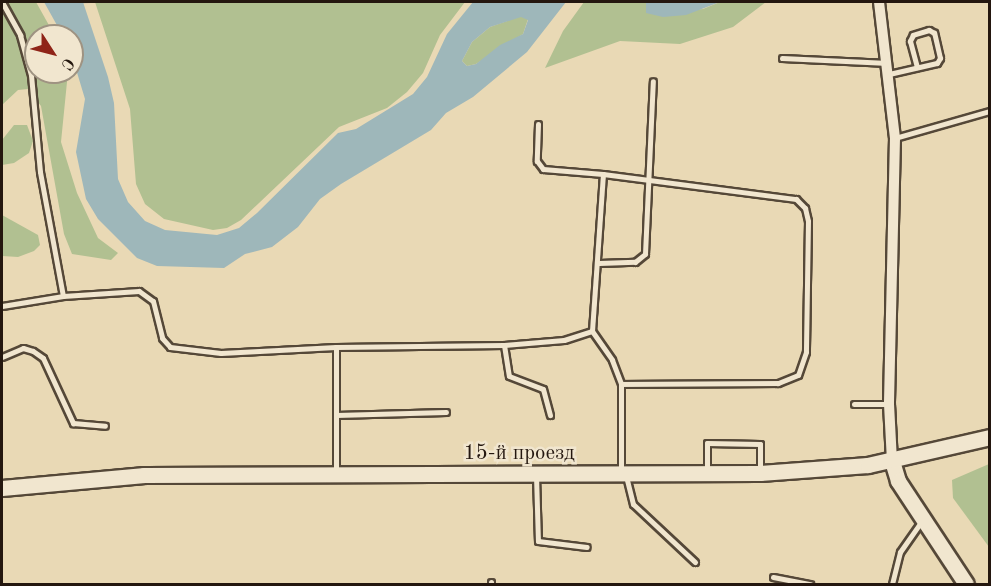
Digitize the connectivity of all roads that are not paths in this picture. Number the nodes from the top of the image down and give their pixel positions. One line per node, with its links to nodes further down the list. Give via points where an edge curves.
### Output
1 (2, 2): 13 (lane, via 20,35 31,75 39,172)
2 (879, 2): 4 (street)
3 (782, 58): 4 (lane)
4 (889, 68): 5 (lane); 9 (street)
5 (917, 68): 5 (lane, via 910,41 913,35 929,30 934,33 940,58 938,63)
6 (653, 81): 11 (lane)
7 (990, 111): 9 (lane)
8 (538, 124): 10 (lane, via 537,161 543,169)
9 (895, 138): 21 (street)
10 (603, 174): 11 (lane); 12 (lane)
11 (647, 181): 12 (lane, via 642,259); 19 (lane, via 789,197 805,207 806,352 798,375 778,383)
12 (599, 263): 15 (lane)
13 (63, 296): 14 (lane); 17 (lane, via 139,291 153,301 162,339 170,347 221,353)
14 (2, 306)
15 (592, 331): 16 (lane, via 564,340); 19 (lane, via 612,360)
16 (504, 345): 17 (lane); 24 (lane, via 509,376 543,389)
17 (336, 347): 23 (lane)
18 (2, 357): 25 (lane, via 22,348 33,351 43,358 73,423)
19 (621, 384): 32 (lane)
20 (854, 404): 21 (lane)
21 (889, 404): 27 (street)
22 (446, 412): 23 (lane)
23 (336, 415): 29 (lane)
24 (550, 416)
25 (105, 426)
26 (990, 437): 27 (main road, 15-й проезд)
27 (892, 461): 28 (main road, 15-й проезд); 34 (main road, via 898,481)
28 (760, 473): 30 (main road, 15-й проезд); 30 (lane, via 760,444 707,443)
29 (336, 474): 31 (main road, 15-й проезд); 33 (main road, 15-й проезд, via 107,476)
30 (707, 474): 32 (main road, 15-й проезд)
31 (536, 475): 32 (main road, 15-й проезд); 35 (lane, via 538,541)
32 (623, 476): 36 (lane, via 633,504)
33 (2, 488)
34 (923, 520): 39 (lane, via 900,552); 40 (main road)
35 (587, 547)
36 (695, 562)
37 (773, 577): 38 (lane)
38 (810, 585)
39 (892, 585)
40 (966, 585)

